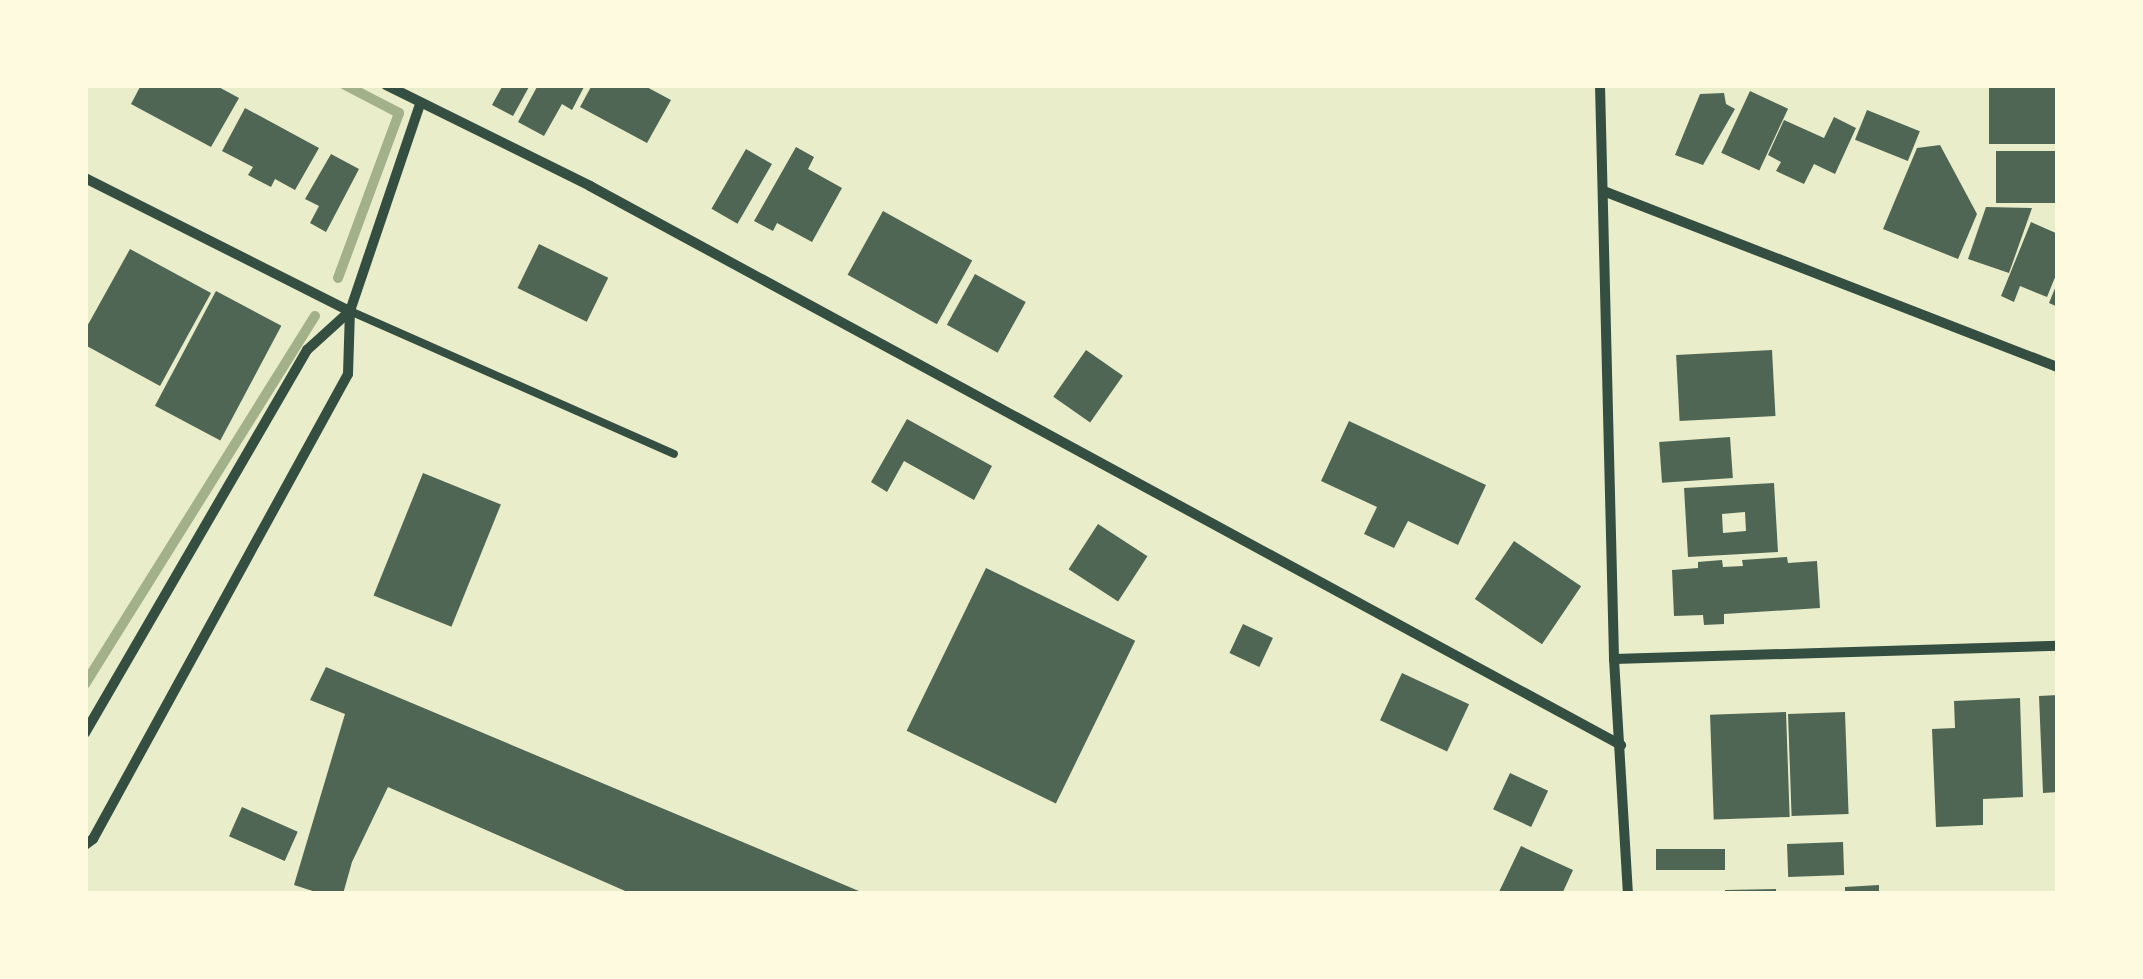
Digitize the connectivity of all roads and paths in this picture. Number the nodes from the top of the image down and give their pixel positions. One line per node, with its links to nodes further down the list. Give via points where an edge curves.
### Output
1 (386, 85): 3 (street)
2 (1600, 85): 5 (street)
3 (420, 104): 6 (street); 12 (street, via 590,186)
4 (85, 178): 6 (street)
5 (1606, 192): 7 (street); 10 (street)
6 (350, 311): 8 (lane); 11 (street, via 307,350); 13 (street, via 348,374)
7 (2058, 367)
8 (674, 454)
9 (2058, 646): 10 (street)
10 (1614, 659): 12 (street)
11 (85, 733)
12 (1621, 745): 14 (street)
13 (85, 845)
14 (1628, 894)

